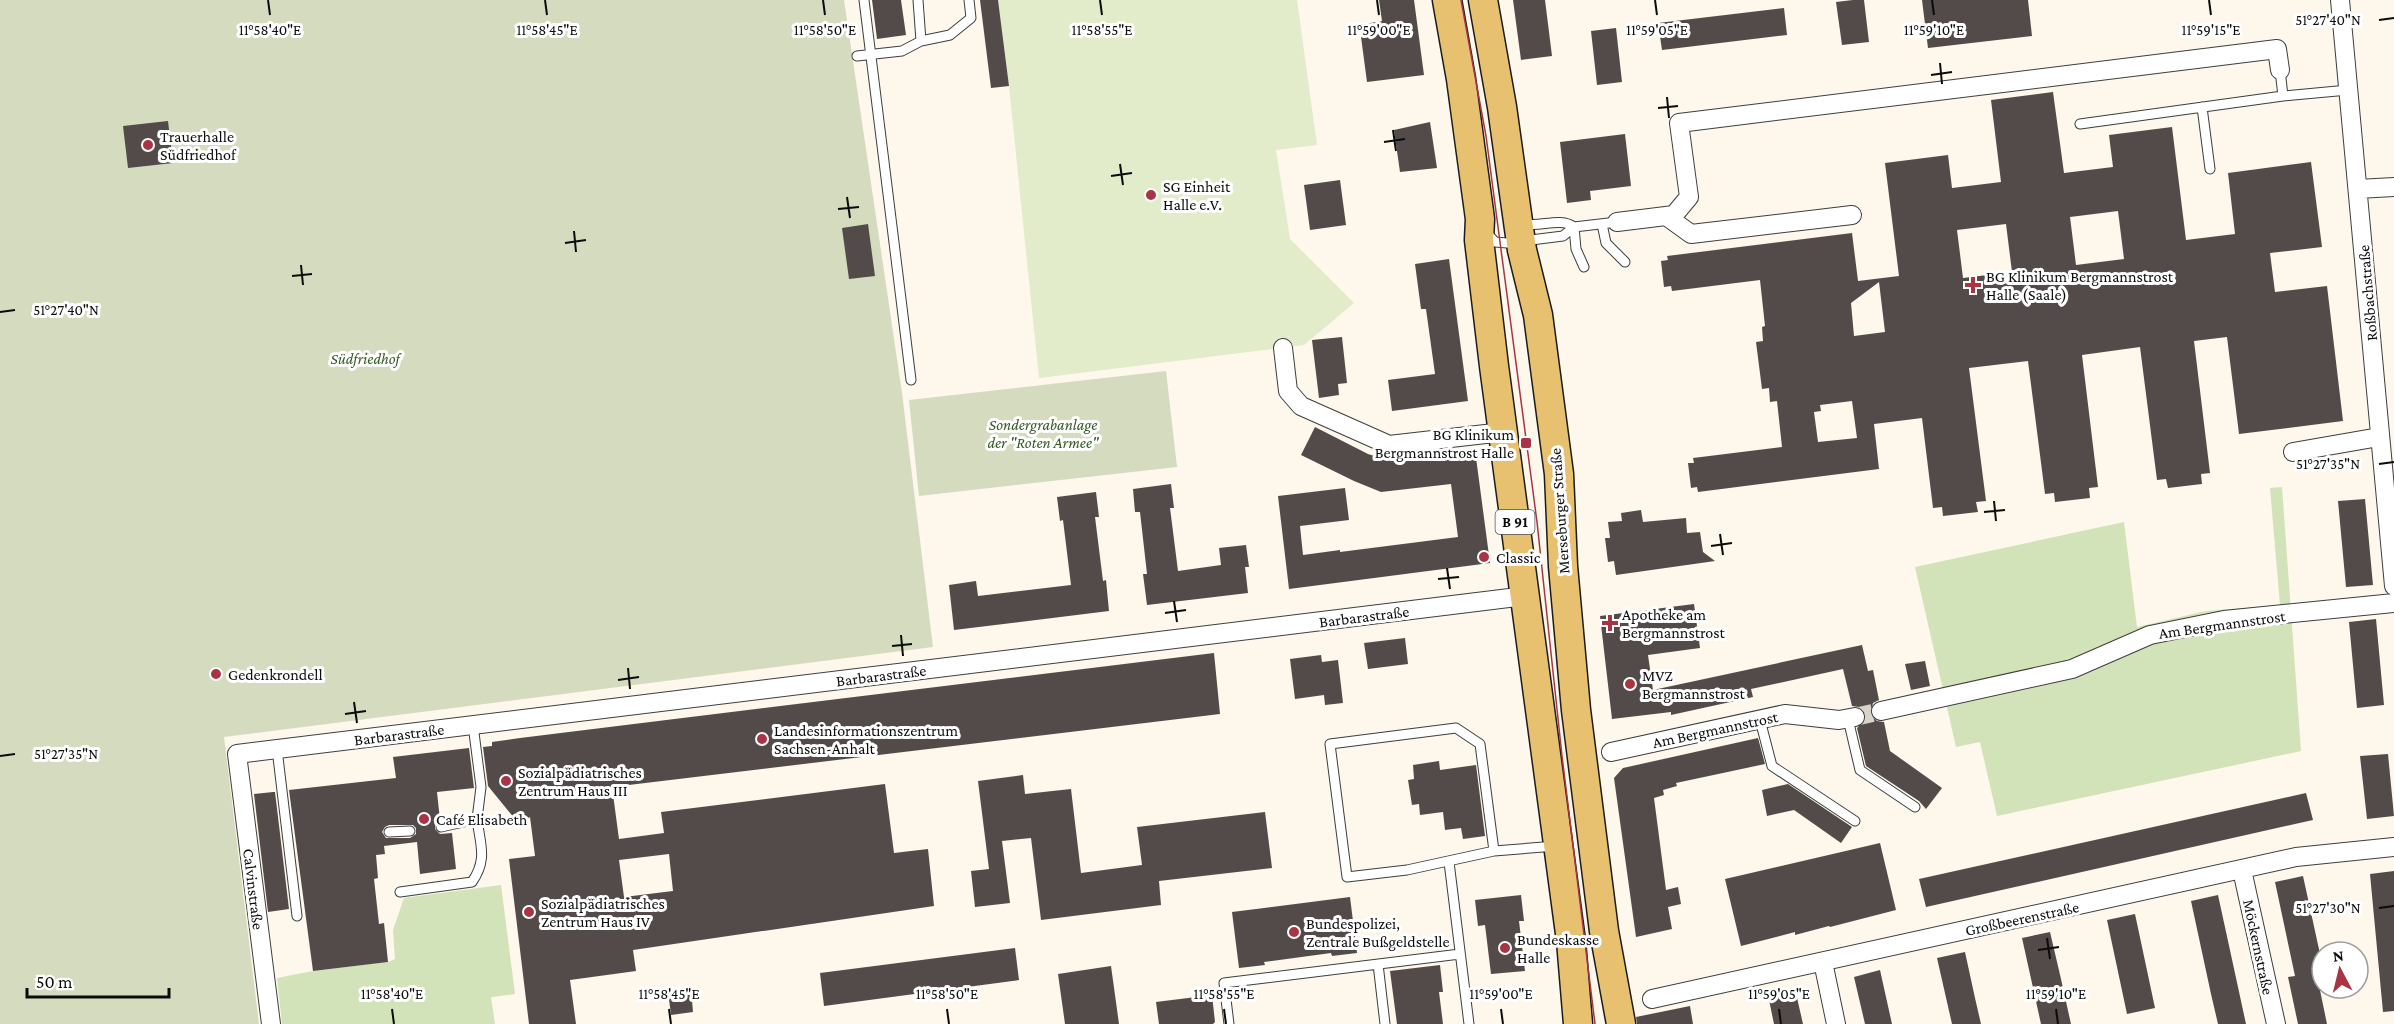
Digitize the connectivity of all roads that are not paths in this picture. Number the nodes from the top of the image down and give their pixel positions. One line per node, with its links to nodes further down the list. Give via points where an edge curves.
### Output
1 (864, 0): 8 (lane)
2 (918, 0): 7 (lane)
3 (969, 0): 7 (lane, via 971,18 950,35)
4 (1447, 0): 20 (main road, B 91)
5 (1483, 0): 23 (main road, Merseburger Straße)
6 (2340, 0): 11 (street, Roßbachstraße)
7 (921, 41): 8 (lane, via 902,51)
8 (871, 54): 9 (lane); 27 (lane)
9 (858, 56)
10 (2280, 70): 12 (lane); 19 (street, via 2277,50 2020,88 1679,123 1689,197 1674,215)
11 (2348, 90): 12 (lane); 17 (street, Roßbachstraße)
12 (2283, 96): 13 (lane)
13 (2202, 107): 14 (lane); 15 (lane)
14 (2080, 124)
15 (2210, 170)
16 (2394, 187): 17 (street)
17 (2358, 189): 28 (street, Roßbachstraße)
18 (1852, 215): 19 (street, via 1691,234)
19 (1666, 216): 21 (street)
20 (1480, 219): 23 (lane, via 1495,242); 29 (main road, B 91, via 1479,240)
21 (1610, 223): 22 (lane); 24 (lane, via 1606,243)
22 (1574, 228): 23 (lane, via 1563,237); 23 (lane, via 1561,222 1529,226 1522,223); 25 (lane, via 1576,249)
23 (1519, 230): 66 (main road, Merseburger Straße, via 1538,315 1559,474 1576,710 1604,931)
24 (1625, 262)
25 (1584, 267)
26 (1282, 348): 29 (street, via 1288,391 1301,406 1389,445)
27 (910, 380)
28 (2386, 416): 30 (street, Roßbachstraße)
29 (1503, 432): 33 (main road, B 91)
30 (2379, 437): 31 (street); 32 (street, Roßbachstraße)
31 (2292, 452)
32 (2394, 586)
33 (1526, 596): 38 (street, Barbarastraße); 50 (main road, B 91)
34 (2394, 603): 35 (street, Am Bergmannstrost, via 2224,620 2150,635 2072,669)
35 (1881, 711)
36 (1851, 718): 37 (street, Am Bergmannstrost, via 1785,714); 44 (lane, via 1860,770)
37 (1760, 720): 42 (street, Am Bergmannstrost); 46 (lane, via 1772,766)
38 (473, 725): 41 (street, Barbarastraße); 45 (lane, via 481,787)
39 (1328, 733): 40 (lane)
40 (1330, 744): 52 (lane, via 1456,728 1480,744); 53 (lane, via 1347,877)
41 (277, 749): 43 (street, Barbarastraße); 56 (lane)
42 (1611, 752)
43 (237, 754): 61 (street, Calvinstraße)
44 (1915, 807)
45 (477, 819): 47 (lane); 55 (lane, via 483,860 472,882)
46 (1855, 821)
47 (441, 826)
48 (410, 831): 49 (lane)
49 (388, 832)
50 (1559, 846): 52 (lane); 65 (main road, B 91)
51 (2394, 847): 54 (street, Großbeerenstraße, via 2296,857)
52 (1494, 851): 53 (lane)
53 (1449, 862): 57 (lane)
54 (2242, 870): 58 (street, Großbeerenstraße); 68 (street, Möckernstraße)
55 (400, 892)
56 (297, 916)
57 (1460, 954): 59 (lane); 64 (lane)
58 (1823, 962): 60 (street, Großbeerenstraße); 67 (street)
59 (1378, 964): 62 (lane, via 1224,983); 63 (lane)
60 (1652, 999)
61 (271, 1024)
62 (1229, 1024)
63 (1385, 1024)
64 (1469, 1024)
65 (1578, 1024)
66 (1621, 1024)
67 (1836, 1024)
68 (2276, 1024)

